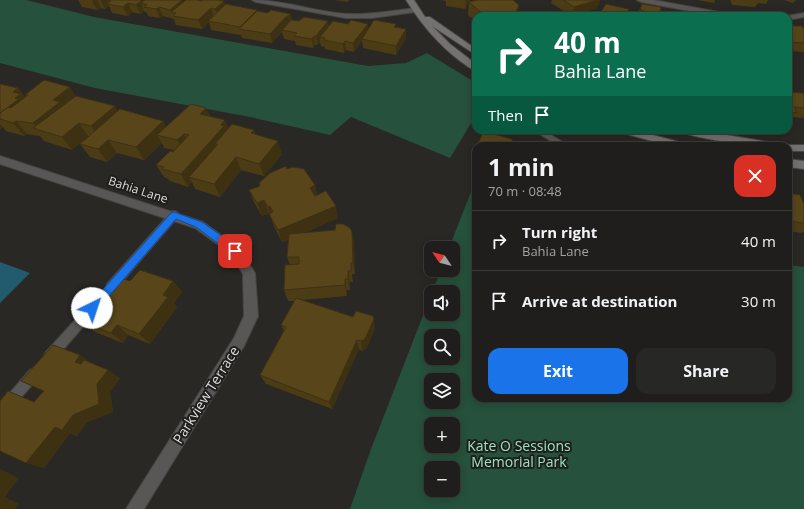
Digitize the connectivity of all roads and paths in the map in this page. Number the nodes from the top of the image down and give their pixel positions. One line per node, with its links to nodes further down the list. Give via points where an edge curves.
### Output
1 (256, 0): 4 (street, via 346,16 372,16)
2 (410, 0): 4 (main road)
3 (641, 0): 5 (street)
4 (415, 10): 8 (main road); 9 (main road, via 442,43)
5 (708, 12)
6 (804, 15): 7 (street)
7 (792, 17)
8 (472, 49)
9 (472, 65)
10 (544, 134): 13 (lane)
11 (637, 134): 14 (main road)
12 (700, 134): 15 (main road)
13 (558, 142)
14 (668, 142)
15 (748, 142)
16 (792, 148): 17 (main road)
17 (804, 148)
18 (0, 160): 21 (street, Bahia Lane)
19 (792, 164): 20 (main road)
20 (804, 165)
21 (174, 215): 22 (street, Bahia Lane, via 199,224 235,251); 23 (lane)
22 (249, 273): 26 (street, Parkview Terrace, via 251,316 240,342)
23 (106, 293)
24 (95, 305): 25 (lane)
25 (0, 413)
26 (134, 509)

